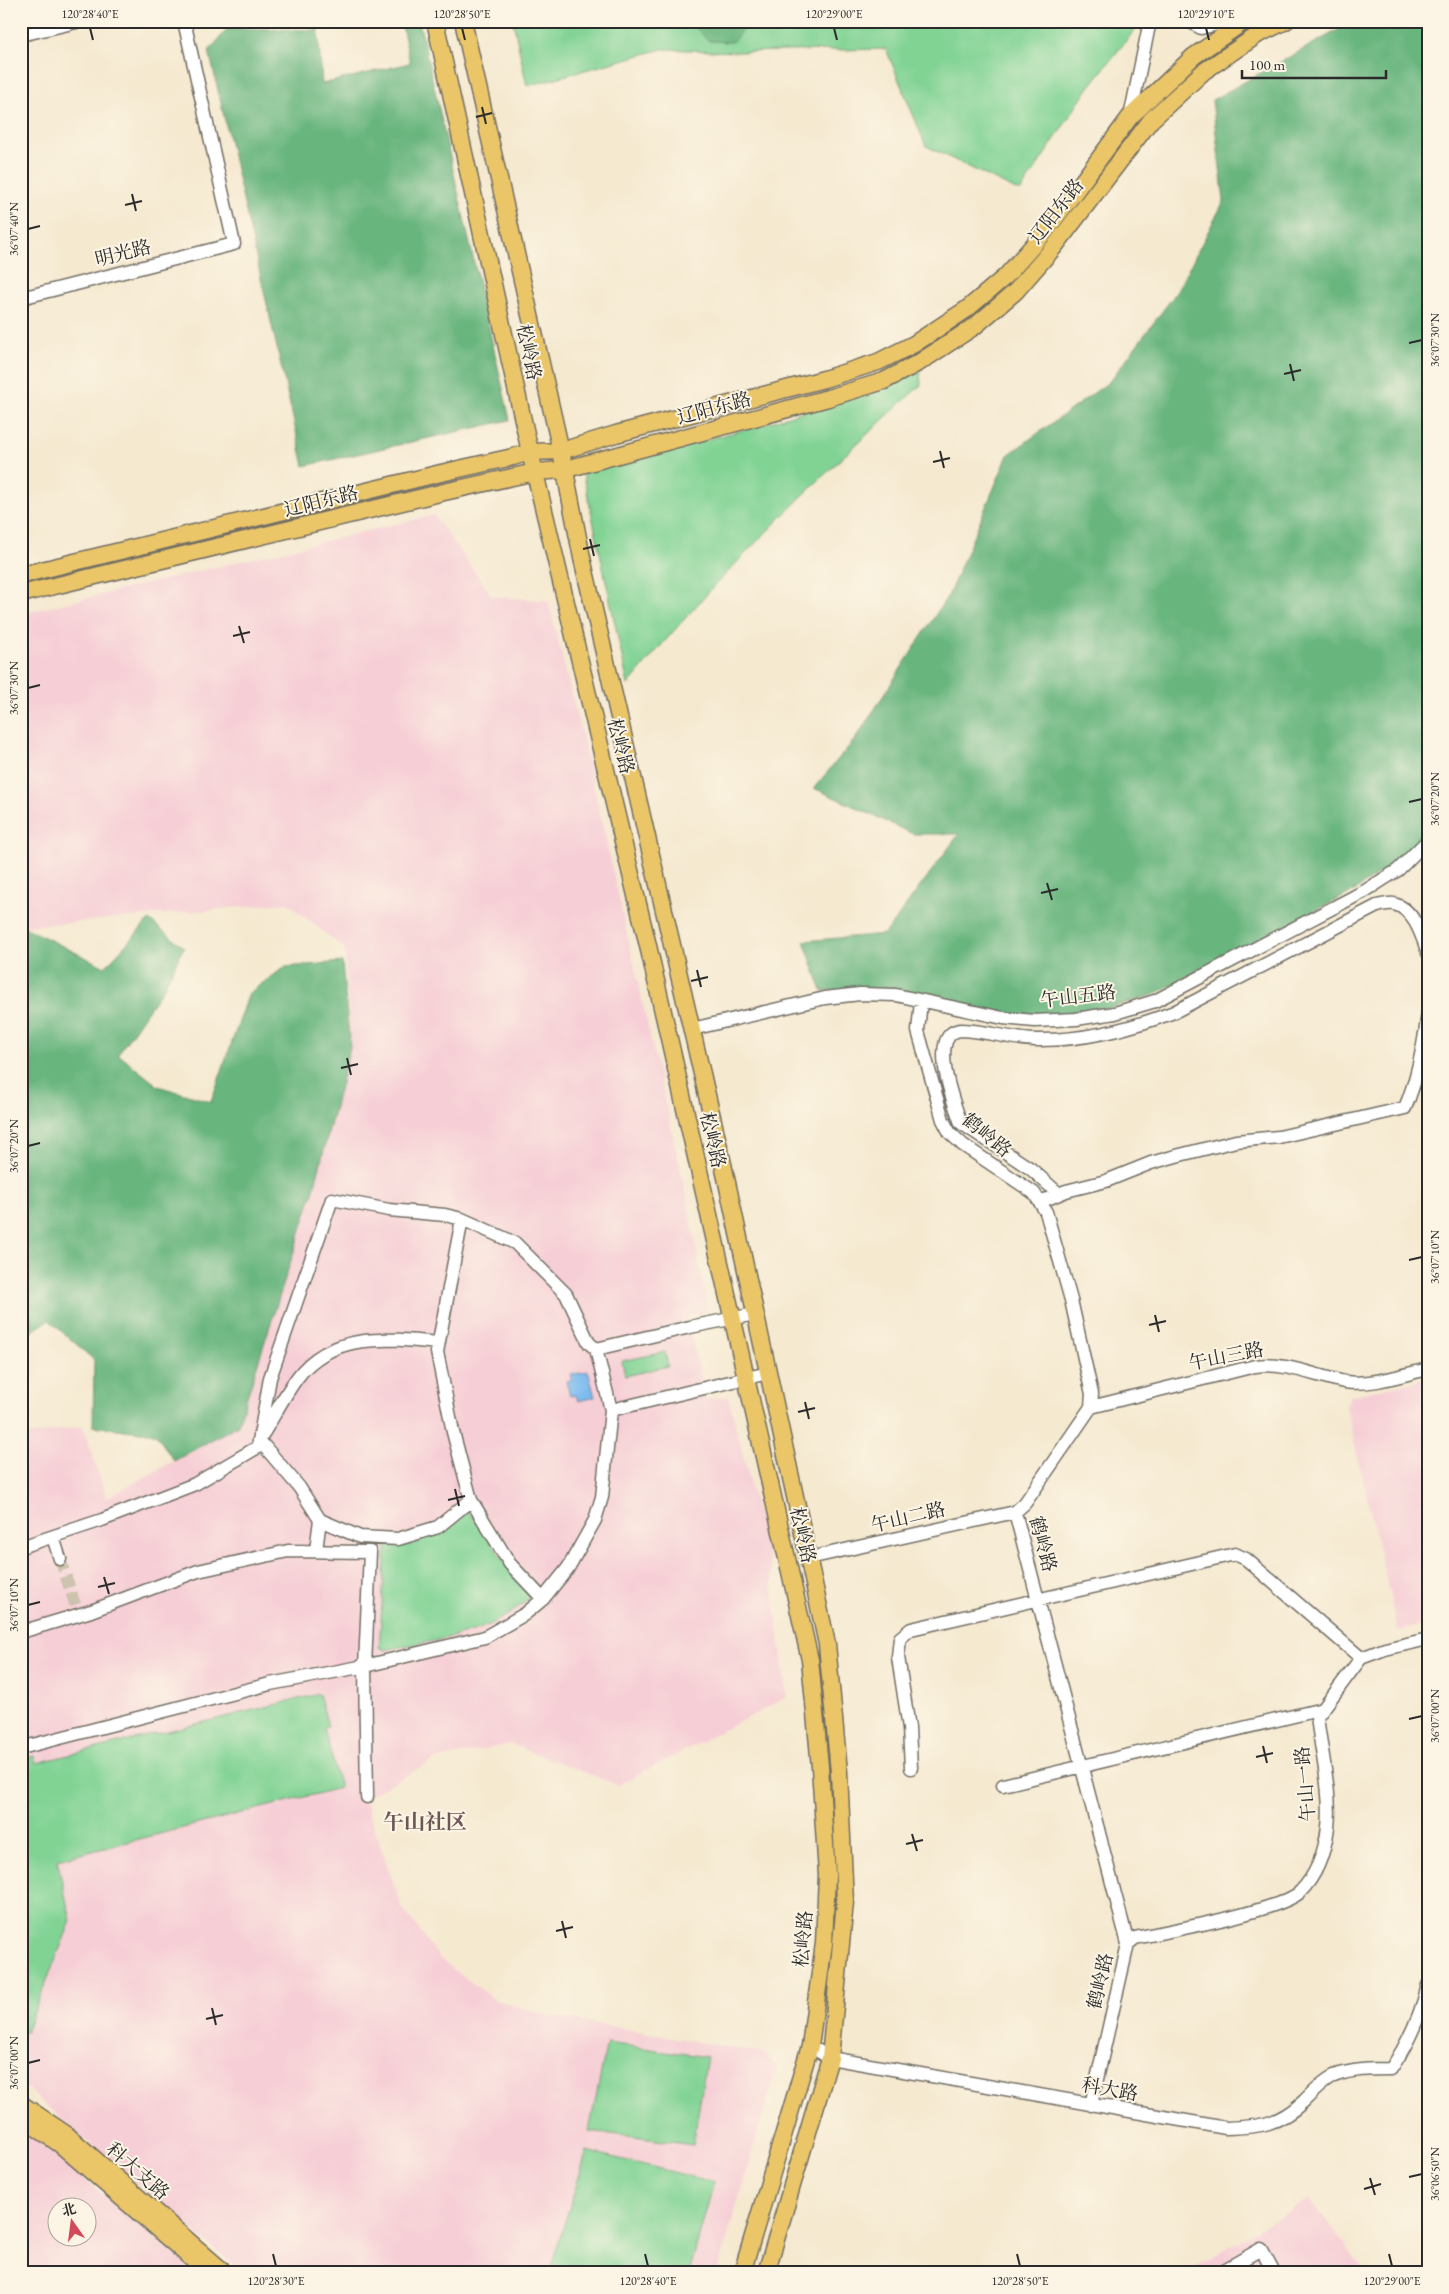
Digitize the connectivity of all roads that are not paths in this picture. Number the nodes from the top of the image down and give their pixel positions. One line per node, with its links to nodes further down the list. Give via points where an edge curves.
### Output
1 (81, 21): 10 (street)
2 (184, 21): 12 (street, 明光路, via 234,244)
3 (435, 21): 14 (main road, 松岭路)
4 (463, 21): 13 (main road, 松岭路)
5 (1150, 21): 11 (street)
6 (1190, 21): 7 (street, via 1201,28)
7 (1231, 21)
8 (1246, 21): 11 (main road, 辽阳东路, via 1194,56)
9 (1286, 21): 15 (main road, 辽阳东路, via 1259,34 1202,72 1151,120 1055,246 1015,292 974,326 920,362 884,381 828,398)
10 (21, 35)
11 (1130, 117): 13 (main road, 辽阳东路, via 1045,232 1006,276 967,308 914,344 878,362 824,379)
12 (21, 298)
13 (561, 451): 14 (main road, 辽阳东路); 15 (main road, 松岭路)
14 (530, 452): 16 (main road, 松岭路); 17 (main road, 辽阳东路)
15 (563, 470): 16 (main road, 辽阳东路); 23 (main road, 松岭路)
16 (535, 472): 18 (main road, 辽阳东路); 28 (main road, 松岭路)
17 (22, 571)
18 (21, 594)
19 (1428, 840): 21 (street, 午山五路, via 1398,870 1366,891 1155,1001 1115,1013 1035,1021 1003,1018)
20 (1428, 953): 24 (street, via 1422,934 1408,912 1393,904 1377,906 1174,1012 1146,1023 1086,1037 1035,1040 962,1030 949,1034 943,1045 943,1057 961,1123 1031,1169)
21 (921, 1001): 23 (street, 午山五路, via 860,994 825,998); 25 (street, 鹤岭路, via 918,1031 943,1120 950,1133 1034,1193)
22 (1428, 1012): 24 (street, via 1415,1084 1405,1108 1279,1137 1236,1141 1151,1163 1106,1182)
23 (692, 1029): 27 (main road, 松岭路)
24 (1059, 1194): 25 (street)
25 (1040, 1202): 34 (street, 鹤岭路, via 1046,1212 1071,1300 1092,1394)
26 (462, 1219): 29 (street); 30 (street, via 515,1243 566,1294 589,1343); 36 (street, via 332,1199 270,1378)
27 (755, 1314): 28 (street); 32 (main road, 松岭路)
28 (733, 1318): 30 (street); 33 (main road, 松岭路)
29 (438, 1343): 36 (street, via 391,1339 345,1343 316,1360 298,1377); 37 (street, via 453,1432)
30 (596, 1349): 35 (street)
31 (1428, 1369): 34 (street, 午山三路, via 1363,1383 1272,1364 1263,1365)
32 (768, 1374): 33 (street); 43 (main road, 松岭路)
33 (745, 1378): 35 (street); 59 (main road, 松岭路, via 810,1660 827,1875 824,1943)
34 (1091, 1407): 38 (street, 鹤岭路, via 1025,1503)
35 (611, 1410): 45 (street, via 602,1497 595,1520 568,1568)
36 (259, 1440): 39 (street, via 299,1487); 40 (street, via 258,1447 195,1484)
37 (471, 1500): 39 (street, via 438,1527 398,1539 360,1537); 45 (street, via 510,1564)
38 (1015, 1512): 43 (street, 午山二路); 46 (street, 鹤岭路)
39 (320, 1520): 42 (street)
40 (52, 1537): 41 (street); 44 (street)
41 (21, 1547)
42 (316, 1550): 47 (street, via 288,1551 198,1571); 50 (street, via 370,1552)
43 (810, 1558): 60 (main road, 松岭路, via 827,1644 839,1772 845,1902)
44 (60, 1559)
45 (543, 1599): 50 (street, via 525,1614 485,1637)
46 (1038, 1600): 49 (street, via 1234,1554 1246,1559); 53 (street, 鹤岭路); 54 (street, via 911,1629 900,1638 898,1657 909,1728)
47 (21, 1632)
48 (1428, 1639): 49 (street)
49 (1361, 1658): 51 (street, 午山一路)
50 (365, 1666): 52 (street, via 262,1686); 56 (street)
51 (1323, 1709): 53 (street); 57 (street, 午山一路, via 1317,1717 1328,1826 1318,1869 1299,1893 1268,1907 1135,1938)
52 (21, 1748)
53 (1081, 1766): 55 (street); 57 (street, 鹤岭路)
54 (911, 1768)
55 (1003, 1785)
56 (367, 1798)
57 (1128, 1944): 62 (street, 鹤岭路)
58 (1428, 1985): 62 (street, 科大路, via 1408,2042 1391,2069 1357,2070 1332,2077 1277,2122 1258,2127 1226,2128)
59 (810, 2046): 60 (street, 科大路); 66 (main road, 松岭路)
60 (830, 2058): 62 (street, 科大路); 67 (main road, 松岭路)
61 (21, 2104): 65 (main road, 科大支路, via 67,2135)
62 (1092, 2105)
63 (21, 2117): 64 (main road, 科大支路, via 61,2145)
64 (208, 2273)
65 (225, 2273)
66 (742, 2273)
67 (766, 2273)
68 (1219, 2273): 69 (street, via 1261,2249)
69 (1274, 2273)

